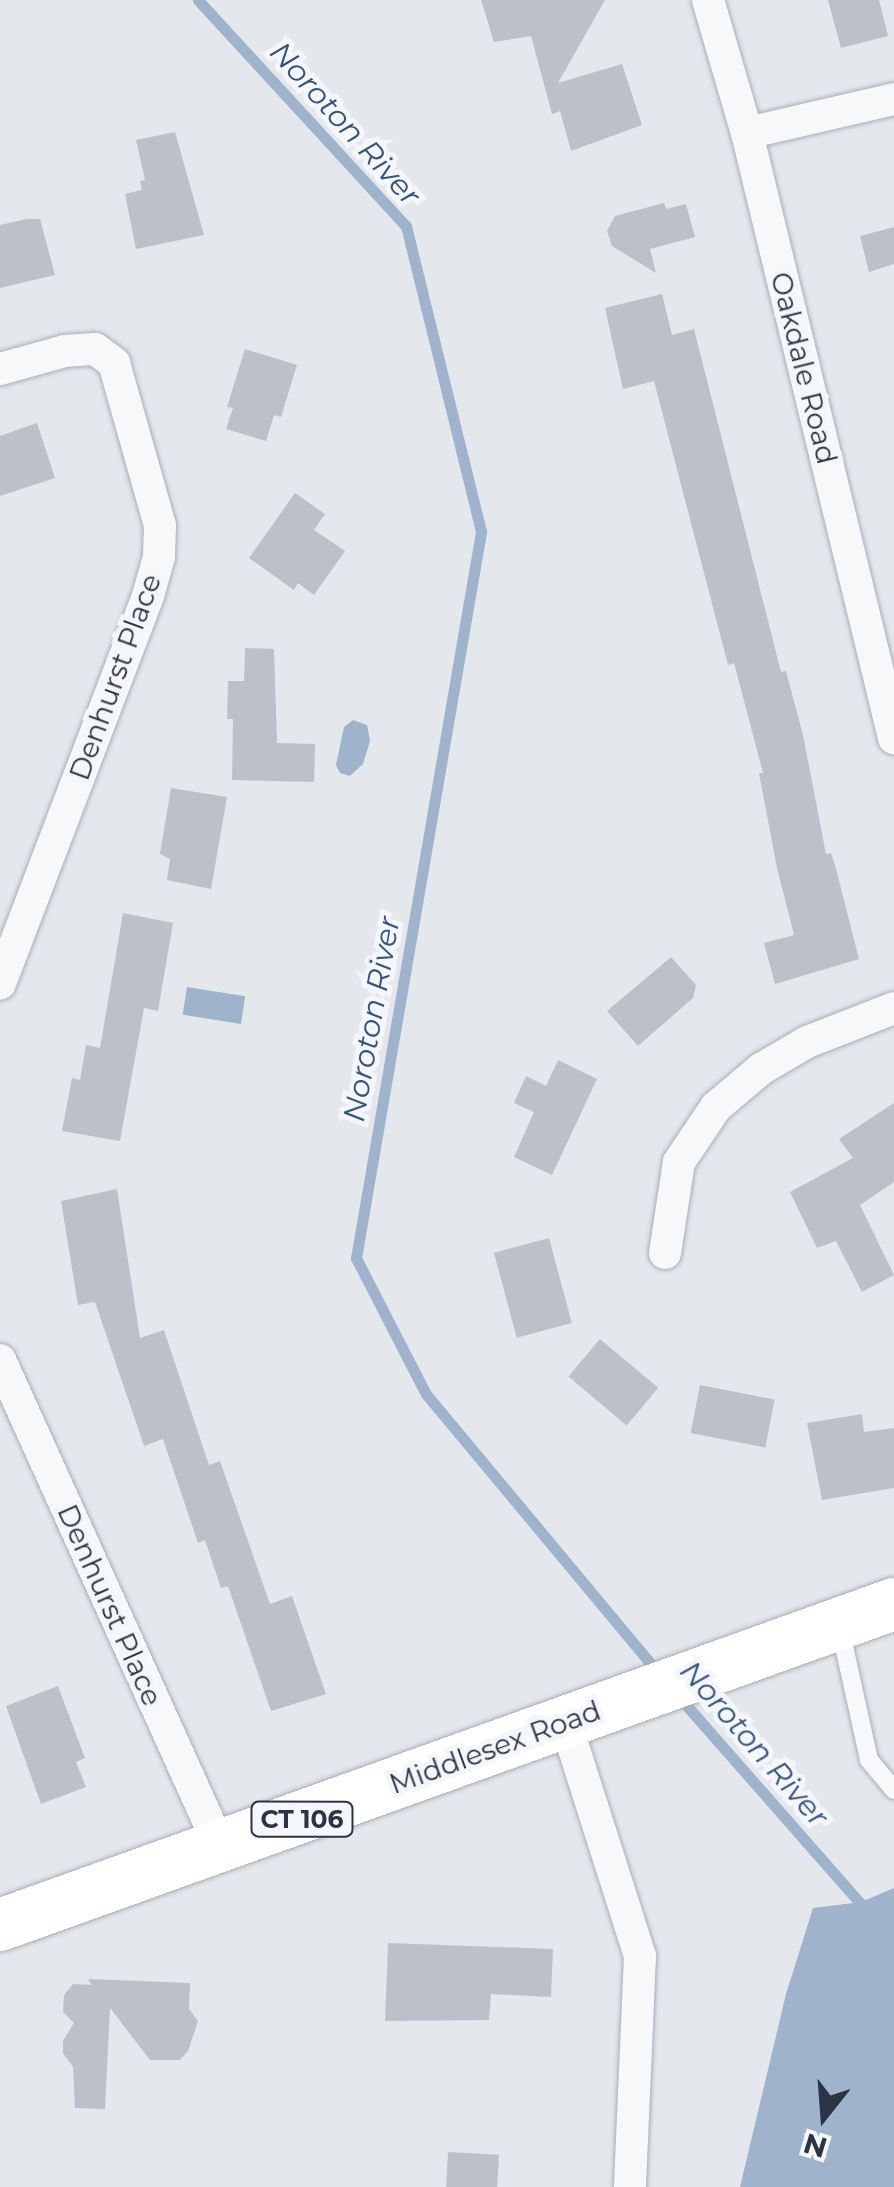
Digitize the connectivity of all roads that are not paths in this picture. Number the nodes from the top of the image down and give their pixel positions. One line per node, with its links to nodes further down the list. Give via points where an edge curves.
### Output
1 (708, 0): 3 (street, Oakdale Road)
2 (894, 99): 3 (street)
3 (747, 134): 5 (street, Oakdale Road)
4 (0, 369): 6 (street, Denhurst Place, via 95,349 114,363 160,526 159,557)
5 (894, 738)
6 (0, 984)
7 (894, 1008): 8 (street, via 806,1042 716,1108 679,1162)
8 (664, 1253)
9 (0, 1360): 14 (street, Denhurst Place)
10 (894, 1604): 11 (main road, CT 106)
11 (817, 1632): 12 (main road, Middlesex Road / CT 106); 13 (lane, via 869,1760)
12 (583, 1714): 14 (main road, Middlesex Road / CT 106); 16 (street, via 640,1956)
13 (894, 1790)
14 (221, 1849): 15 (main road, Middlesex Road / CT 106)
15 (0, 1925)
16 (630, 2187)

